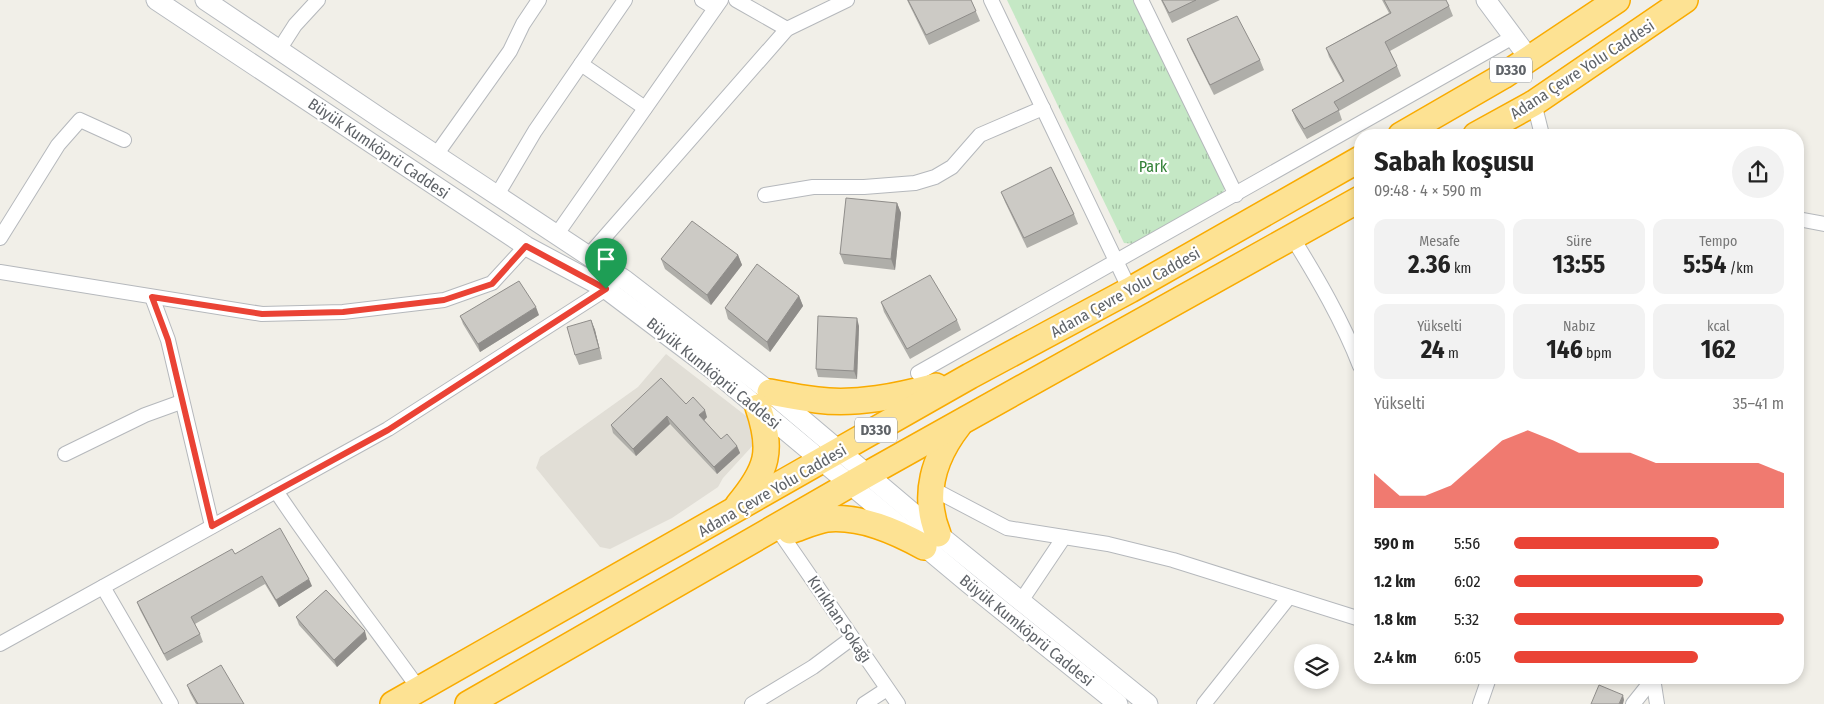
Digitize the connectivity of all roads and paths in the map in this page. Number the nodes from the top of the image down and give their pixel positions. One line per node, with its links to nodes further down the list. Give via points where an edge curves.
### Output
1 (156, 0): 38 (main road, Büyük Kumköprü Caddesi)
2 (207, 0): 17 (main road, Büyük Kumköprü Caddesi)
3 (318, 0): 17 (street)
4 (539, 0): 27 (street, via 510,51)
5 (625, 0): 19 (street)
6 (702, 0): 14 (street)
7 (736, 0): 15 (street)
8 (847, 0): 15 (street)
9 (991, 0): 22 (street)
10 (1141, 0): 31 (street)
11 (1486, 0): 16 (main road)
12 (1617, 0): 18 (highway, D330)
13 (1685, 0): 20 (highway, Adana Çevre Yolu Caddesi / D330)
14 (718, 4): 21 (street)
15 (787, 29): 39 (street)
16 (1513, 38): 18 (main road); 31 (street)
17 (279, 50): 27 (main road, Büyük Kumköprü Caddesi)
18 (1529, 58): 23 (highway, D330)
19 (581, 64): 21 (street); 29 (street, via 535,130)
20 (1534, 103): 24 (highway, Adana Çevre Yolu Caddesi / D330); 25 (street)
21 (645, 108): 35 (street)
22 (1042, 108): 30 (street, via 980,135 952,167 935,177 915,183 813,187); 40 (street)
23 (1410, 129)
24 (1487, 129)
25 (1540, 129)
26 (124, 140): 37 (street, via 80,120 58,146)
27 (436, 155): 29 (main road, Büyük Kumköprü Caddesi)
28 (1354, 162): 43 (highway, Adana Çevre Yolu Caddesi / D330)
29 (497, 195): 35 (main road, Büyük Kumköprü Caddesi)
30 (765, 195)
31 (1236, 195): 40 (street)
32 (1354, 202): 36 (highway, Adana Çevre Yolu Caddesi / D330)
33 (1804, 220): 34 (street)
34 (1824, 224)
35 (557, 234): 39 (main road, Büyük Kumköprü Caddesi)
36 (1292, 237): 45 (street, via 1320,283); 50 (highway, Adana Çevre Yolu Caddesi / D330)
37 (0, 238)
38 (526, 246): 42 (main road, Büyük Kumköprü Caddesi); 44 (street, via 492,284 444,300 343,312 262,314)
39 (588, 256): 48 (main road, Büyük Kumköprü Caddesi, via 625,280)
40 (1116, 262): 43 (street); 46 (street)
41 (0, 272): 44 (street)
42 (606, 289): 48 (main road, Büyük Kumköprü Caddesi); 55 (street, via 388,430)
43 (1130, 290): 47 (highway, Adana Çevre Yolu Caddesi / D330)
44 (152, 297): 49 (street, via 168,340)
45 (1354, 352)
46 (918, 373)
47 (970, 376): 48 (highway, via 924,390 857,401); 52 (highway, Adana Çevre Yolu Caddesi / D330)
48 (764, 400): 52 (main road, Büyük Kumköprü Caddesi); 56 (highway, via 766,458 753,486)
49 (182, 402): 51 (street, via 145,415); 57 (street)
50 (964, 420): 53 (highway, Adana Çevre Yolu Caddesi / D330); 54 (highway, via 943,448)
51 (65, 454)
52 (831, 456): 53 (main road, Büyük Kumköprü Caddesi); 56 (highway, Adana Çevre Yolu Caddesi / D330)
53 (859, 479): 60 (main road, Büyük Kumköprü Caddesi); 61 (highway, Adana Çevre Yolu Caddesi / D330)
54 (931, 488): 59 (street, via 1007,528); 60 (highway)
55 (276, 491): 57 (street); 72 (street)
56 (730, 514): 72 (highway, Adana Çevre Yolu Caddesi / D330)
57 (212, 526): 62 (street)
58 (781, 534): 60 (highway, via 826,519 843,519); 61 (highway); 66 (street, Kırıkhan Sokağı)
59 (1064, 537): 63 (street, via 1172,560); 64 (street)
60 (931, 540): 64 (main road, Büyük Kumköprü Caddesi); 79 (main road, Büyük Kumköprü Caddesi)
61 (740, 546): 75 (highway, Adana Çevre Yolu Caddesi / D330)
62 (103, 587): 67 (street); 73 (street)
63 (1289, 597): 65 (street); 81 (street)
64 (1021, 601): 80 (main road, Büyük Kumköprü Caddesi)
65 (1354, 617)
66 (852, 638): 71 (street, Kırıkhan Sokağı); 76 (street)
67 (0, 644)
68 (1486, 684): 82 (street)
69 (1646, 684): 83 (street)
70 (1652, 684): 84 (street)
71 (887, 688): 77 (street); 78 (street, Kırıkhan Sokağı)
72 (418, 689): 74 (highway, Adana Çevre Yolu Caddesi / D330)
73 (171, 704)
74 (392, 704)
75 (468, 704)
76 (752, 704)
77 (864, 704)
78 (898, 704)
79 (1118, 704)
80 (1148, 704)
81 (1204, 704)
82 (1480, 704)
83 (1633, 704)
84 (1657, 704)

